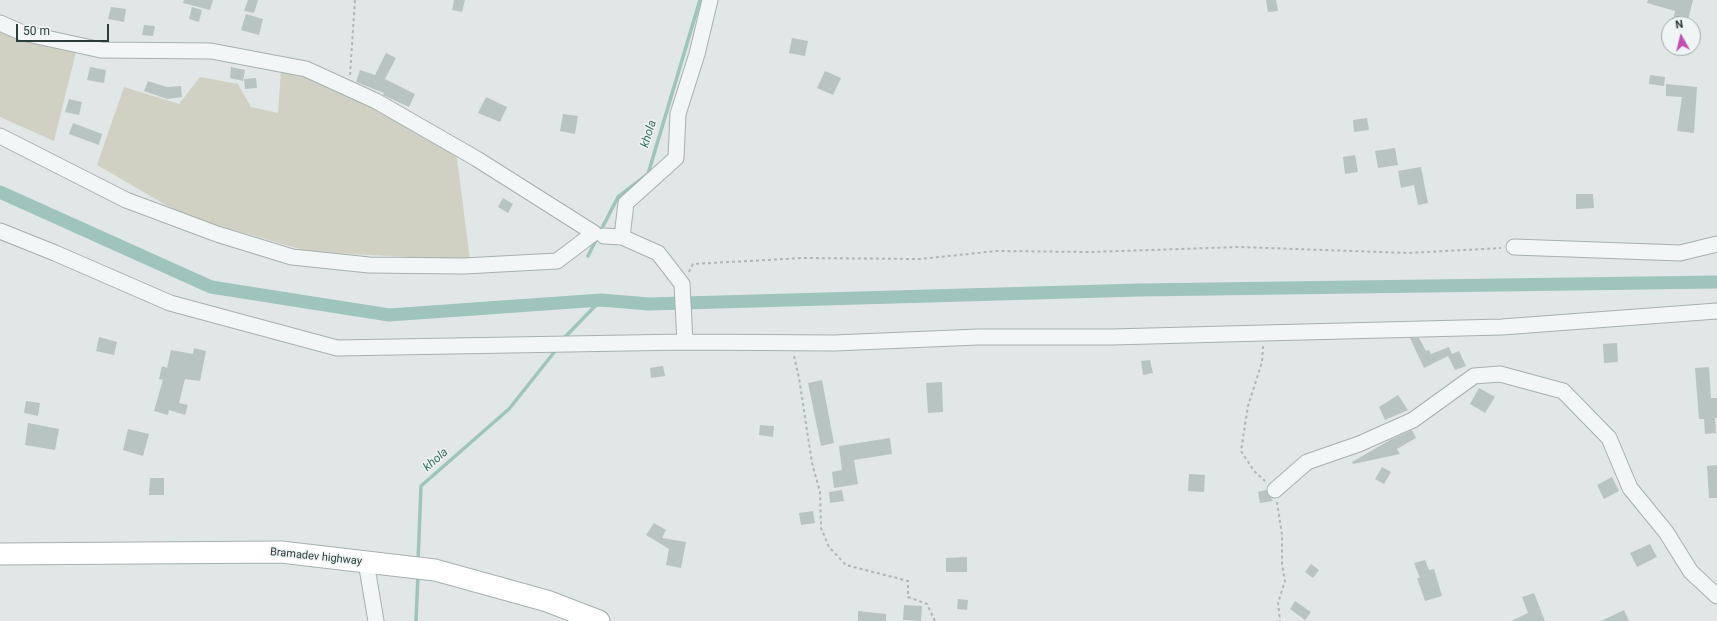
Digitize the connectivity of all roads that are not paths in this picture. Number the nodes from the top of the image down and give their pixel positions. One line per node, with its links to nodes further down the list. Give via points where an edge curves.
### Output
1 (710, 0): 6 (street, via 697,54 678,114 676,158 626,204)
2 (0, 24): 3 (street, via 23,33 101,50 211,52 306,69 376,101 477,159 594,233 557,261 464,266 369,265 292,257 216,234 126,200)
3 (0, 136)
4 (0, 232): 10 (street, via 170,303 337,348)
5 (604, 236): 6 (street)
6 (622, 237): 10 (street, via 658,253 682,284)
7 (1717, 244): 8 (street, via 1680,254)
8 (1514, 247)
9 (1717, 311): 10 (street, via 1502,327 1112,337 978,337 834,343)
10 (685, 342)
11 (1275, 490): 14 (street, via 1307,462 1359,444 1413,420 1474,376 1500,374 1563,391 1610,438 1630,488 1666,532 1691,572)
12 (0, 554): 13 (street, Bramadev highway, via 281,552)
13 (375, 563): 15 (street); 16 (street, Bramadev highway, via 435,570 547,601)
14 (1717, 596)
15 (376, 621)
16 (599, 621)

